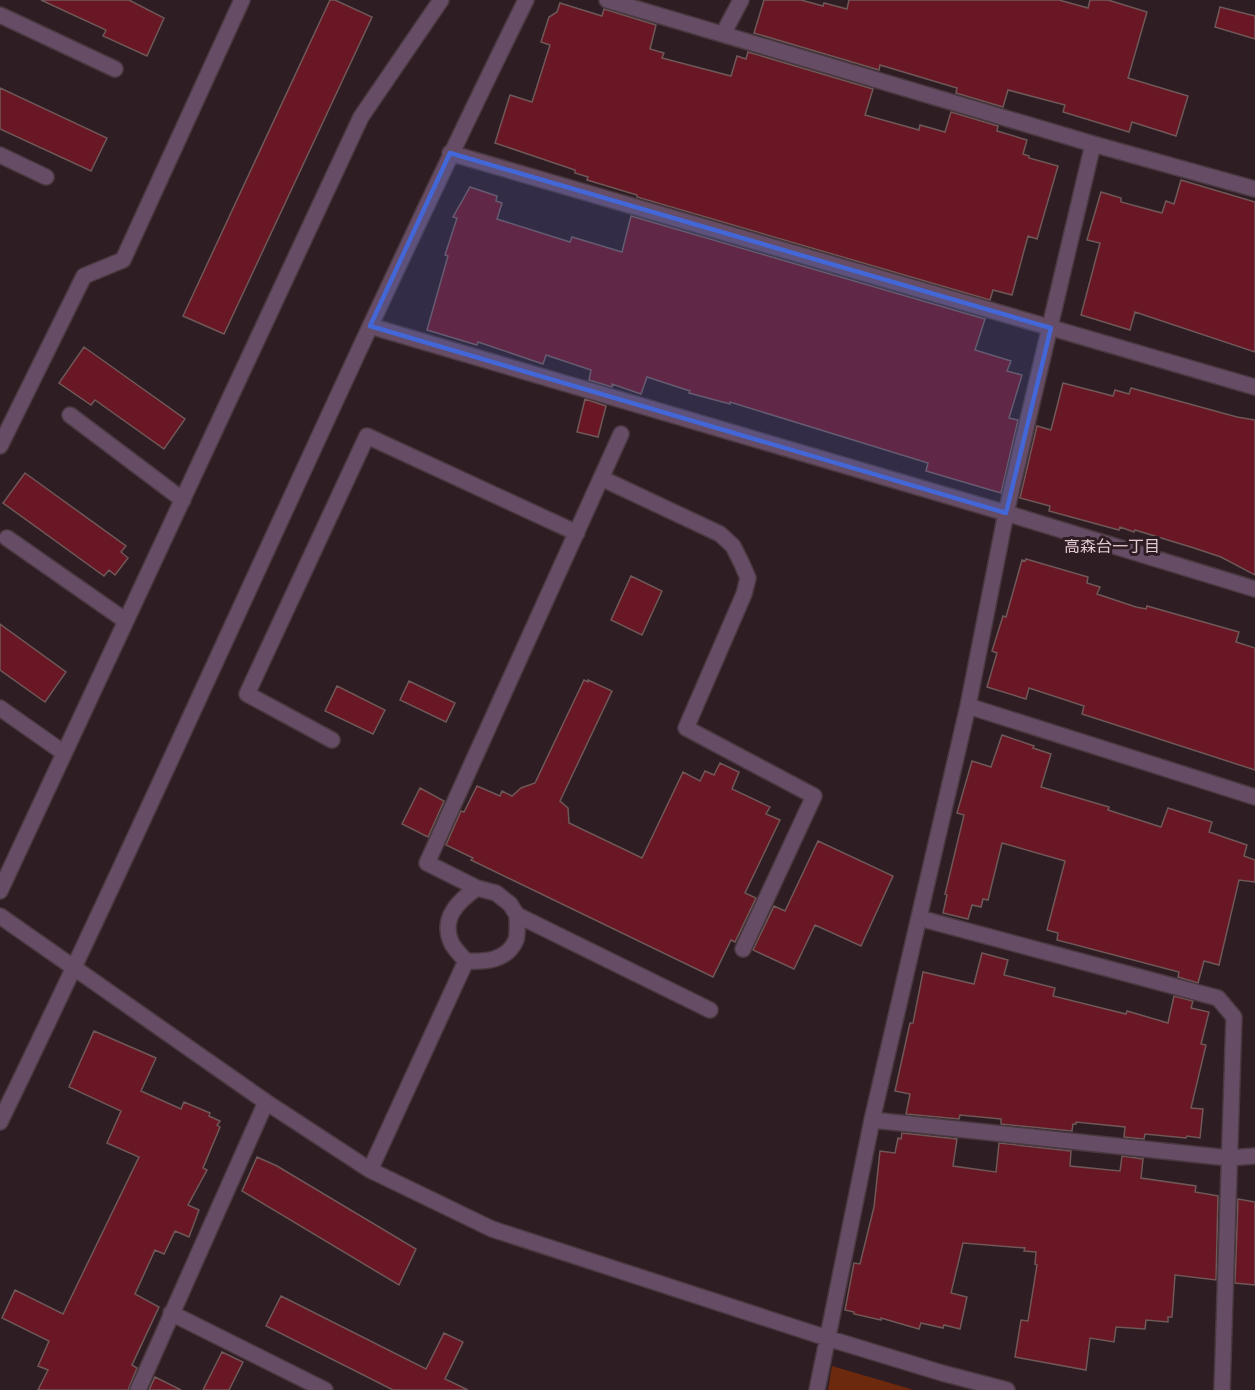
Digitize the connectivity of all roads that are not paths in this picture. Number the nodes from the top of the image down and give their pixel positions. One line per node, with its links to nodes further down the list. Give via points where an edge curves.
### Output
1 (242, 0): 19 (street, via 123,260 84,276)
2 (441, 0): 21 (street, via 361,117)
3 (526, 0): 10 (street)
4 (607, 0): 7 (street)
5 (741, 0): 7 (street)
6 (0, 15): 8 (street)
7 (723, 34): 9 (street)
8 (115, 69)
9 (1093, 144): 13 (street); 15 (street)
10 (450, 153): 14 (street); 15 (street)
11 (0, 155): 12 (street)
12 (46, 177)
13 (1255, 189)
14 (370, 326): 22 (street); 39 (street)
15 (1051, 328): 16 (street); 22 (street)
16 (1255, 387)
17 (69, 415): 21 (street)
18 (621, 434): 20 (street)
19 (0, 446)
20 (602, 478): 23 (street); 37 (street, via 720,534 733,546 748,578 744,594 686,728 814,796)
21 (183, 500): 26 (street)
22 (1006, 513): 25 (street); 27 (street)
23 (577, 533): 29 (street, via 367,436 247,694); 32 (street, via 427,863)
24 (7, 538): 26 (street)
25 (1255, 589)
26 (126, 621): 30 (street)
27 (968, 706): 31 (street); 36 (street)
28 (0, 708): 30 (street)
29 (332, 740)
30 (64, 753): 33 (street)
31 (1255, 796)
32 (477, 888): 34 (street, via 496,893); 38 (street, via 453,908 448,928 452,944)
33 (0, 891)
34 (517, 915): 38 (street, via 516,939 506,954 487,962); 40 (street)
35 (0, 916): 39 (street)
36 (919, 918): 42 (street); 45 (street, via 1218,998 1234,1017)
37 (743, 950)
38 (466, 961): 46 (street)
39 (74, 969): 41 (street); 43 (street)
40 (710, 1010)
41 (266, 1102): 46 (street); 47 (street)
42 (872, 1120): 45 (street); 48 (street)
43 (0, 1122)
44 (1255, 1156): 45 (street)
45 (1229, 1158): 53 (street)
46 (370, 1170): 48 (street, via 492,1229)
47 (171, 1313): 49 (street); 50 (street)
48 (827, 1338): 51 (street); 52 (street)
49 (138, 1390)
50 (325, 1390)
51 (817, 1390)
52 (1007, 1390)
53 (1222, 1390)

